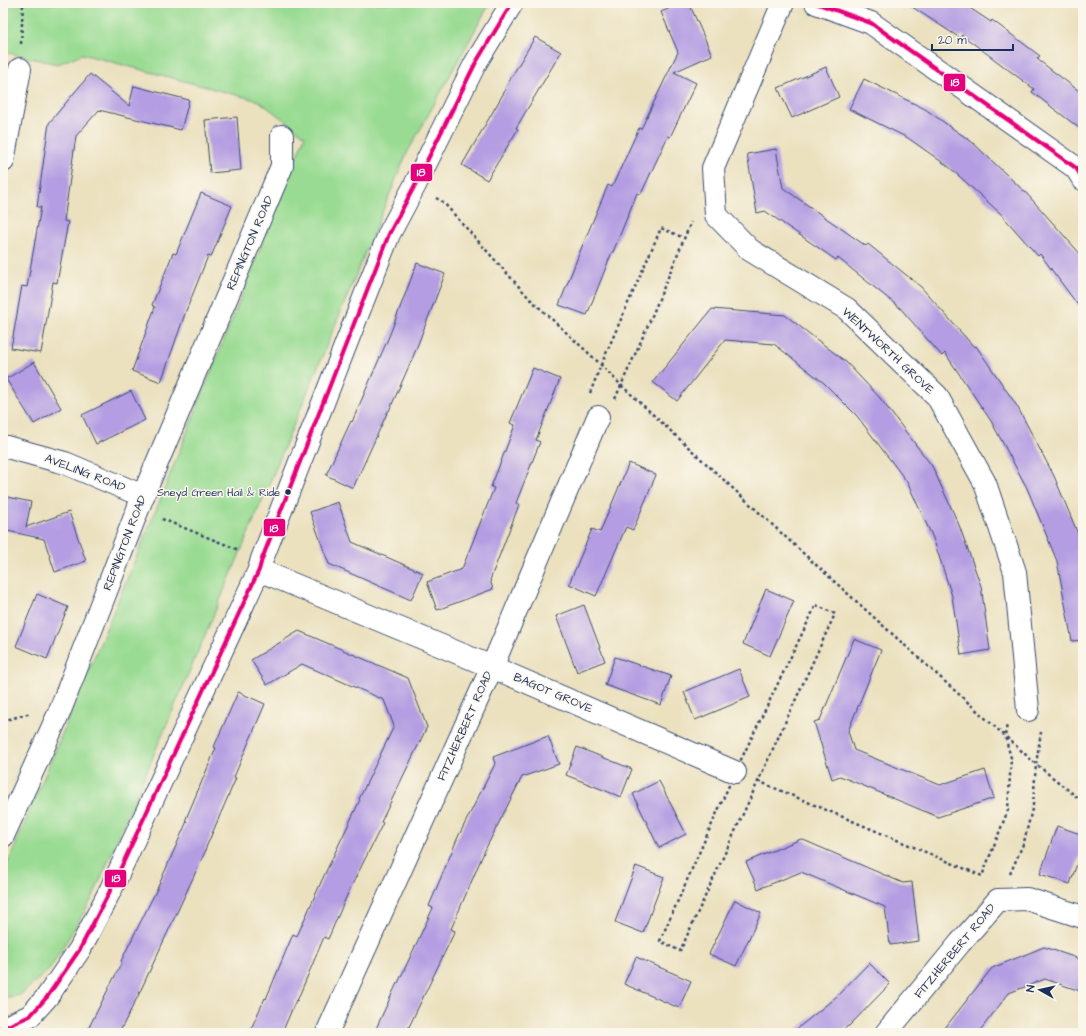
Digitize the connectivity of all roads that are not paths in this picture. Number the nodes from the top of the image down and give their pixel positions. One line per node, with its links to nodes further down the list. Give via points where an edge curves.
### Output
1 (512, 3): 11 (street, via 475,64 389,234)
2 (782, 3): 13 (street, WENTWORTH GROVE, via 713,168 716,215 750,250 847,309 937,396 985,483 1015,572)
3 (816, 3): 7 (street, via 871,23 1076,168)
4 (20, 69): 6 (street)
5 (282, 136): 10 (street, REPINGTON ROAD, via 282,166)
6 (3, 161)
7 (1083, 179)
8 (598, 417): 12 (street, FITZHERBERT ROAD)
9 (3, 446): 10 (street, AVELING ROAD, via 65,463)
10 (143, 496): 15 (street, REPINGTON ROAD, via 59,713)
11 (261, 565): 12 (street, BAGOT GROVE); 17 (street, via 80,949 47,997 30,1016)
12 (492, 667): 14 (street, BAGOT GROVE); 18 (street, FITZHERBERT ROAD)
13 (1028, 710)
14 (743, 775)
15 (3, 836)
16 (1083, 917): 19 (street, FITZHERBERT ROAD, via 1027,900 998,900)
17 (3, 1028)
18 (327, 1033)
19 (886, 1033)

